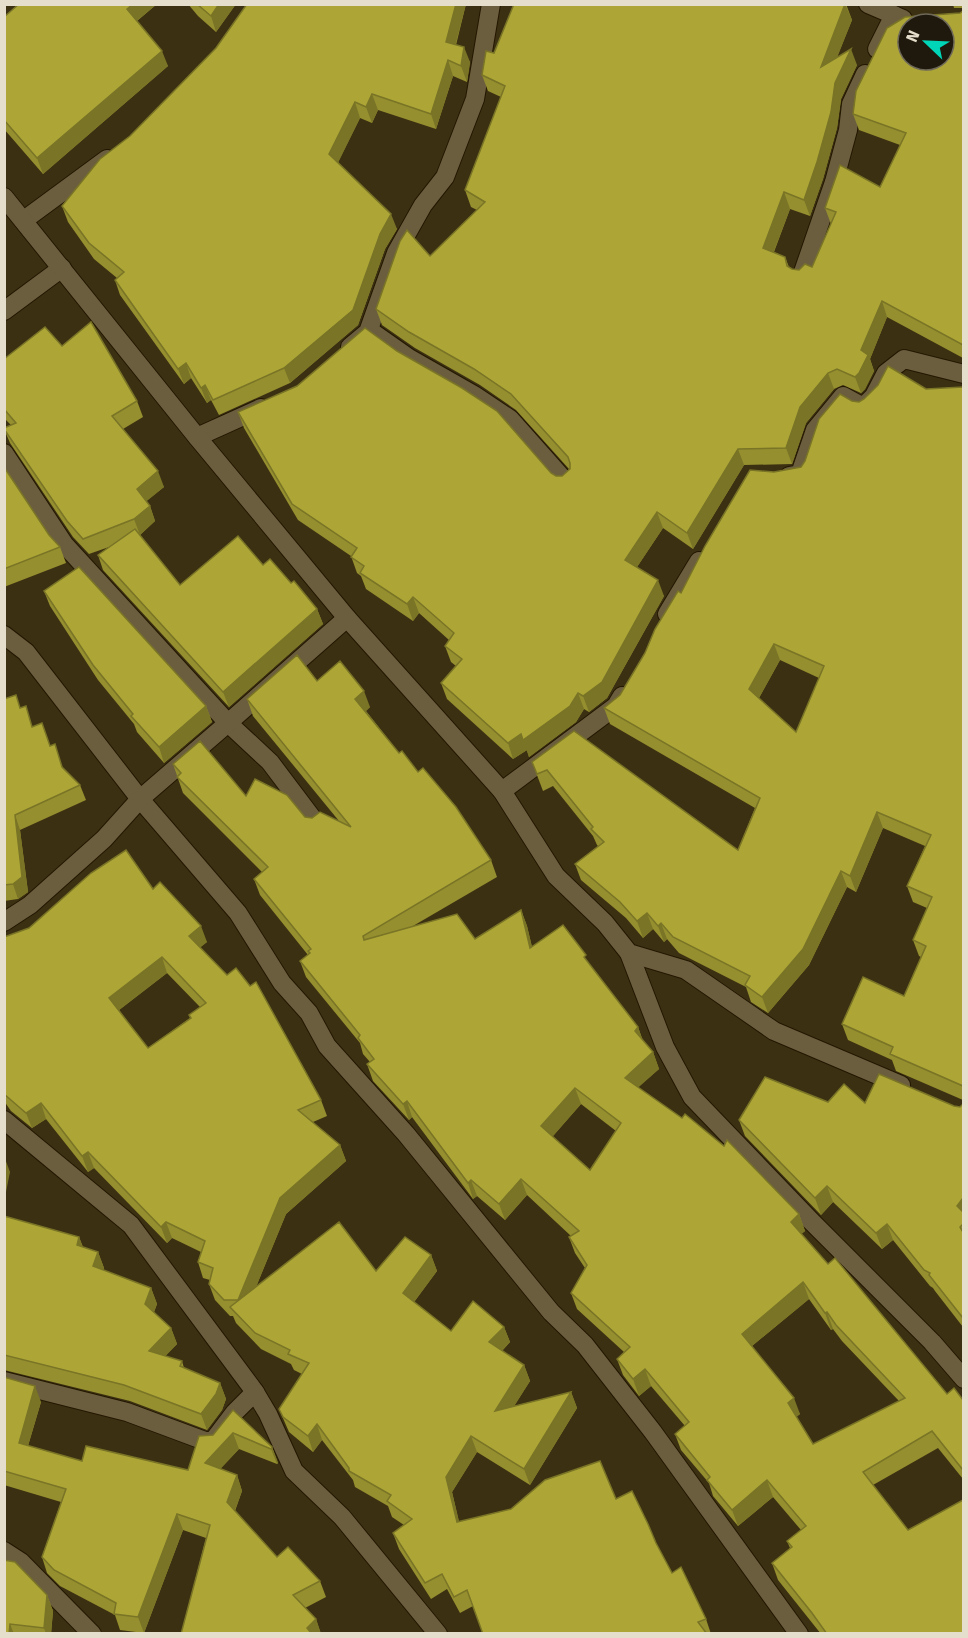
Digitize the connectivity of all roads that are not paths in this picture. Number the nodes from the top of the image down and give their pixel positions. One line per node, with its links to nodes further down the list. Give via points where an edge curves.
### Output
1 (490, 4): 10 (street, via 475,99 445,177 423,205 396,253)
2 (868, 4): 3 (street)
3 (894, 15): 8 (street, via 851,104 834,182)
4 (118, 151): 6 (street)
5 (4, 196): 6 (street)
6 (24, 220): 7 (street)
7 (62, 268): 9 (street); 14 (street)
8 (802, 274)
9 (4, 311)
10 (368, 332): 11 (street); 17 (street, via 510,419)
11 (341, 355)
12 (962, 370): 16 (street, via 904,359 886,372 874,396 863,407 843,396 815,430 800,474)
13 (276, 402): 14 (street)
14 (197, 437): 19 (street)
15 (4, 453): 23 (street, via 64,544)
16 (769, 477)
17 (565, 481)
18 (707, 549): 20 (street)
19 (347, 618): 23 (street); 24 (street)
20 (657, 630)
21 (4, 635): 25 (street, via 26,652)
22 (631, 681): 24 (street, via 616,706)
23 (228, 723): 25 (street); 26 (street, via 270,762)
24 (502, 791): 28 (street, via 556,876 605,923)
25 (140, 799): 27 (street, via 104,839); 37 (street, via 238,913 282,983 309,1013 327,1046 406,1134 551,1312 585,1345)
26 (316, 823)
27 (4, 922)
28 (629, 953): 29 (street, via 686,970 774,1030); 31 (street, via 665,1047 692,1096 932,1342)
29 (921, 1094)
30 (4, 1120): 33 (street, via 131,1225)
31 (963, 1379)
32 (4, 1381): 33 (street, via 127,1412 205,1441 213,1441)
33 (255, 1392): 36 (street, via 294,1471 342,1517)
34 (4, 1551): 35 (street, via 21,1562)
35 (92, 1634)
36 (438, 1634)
37 (800, 1634)

